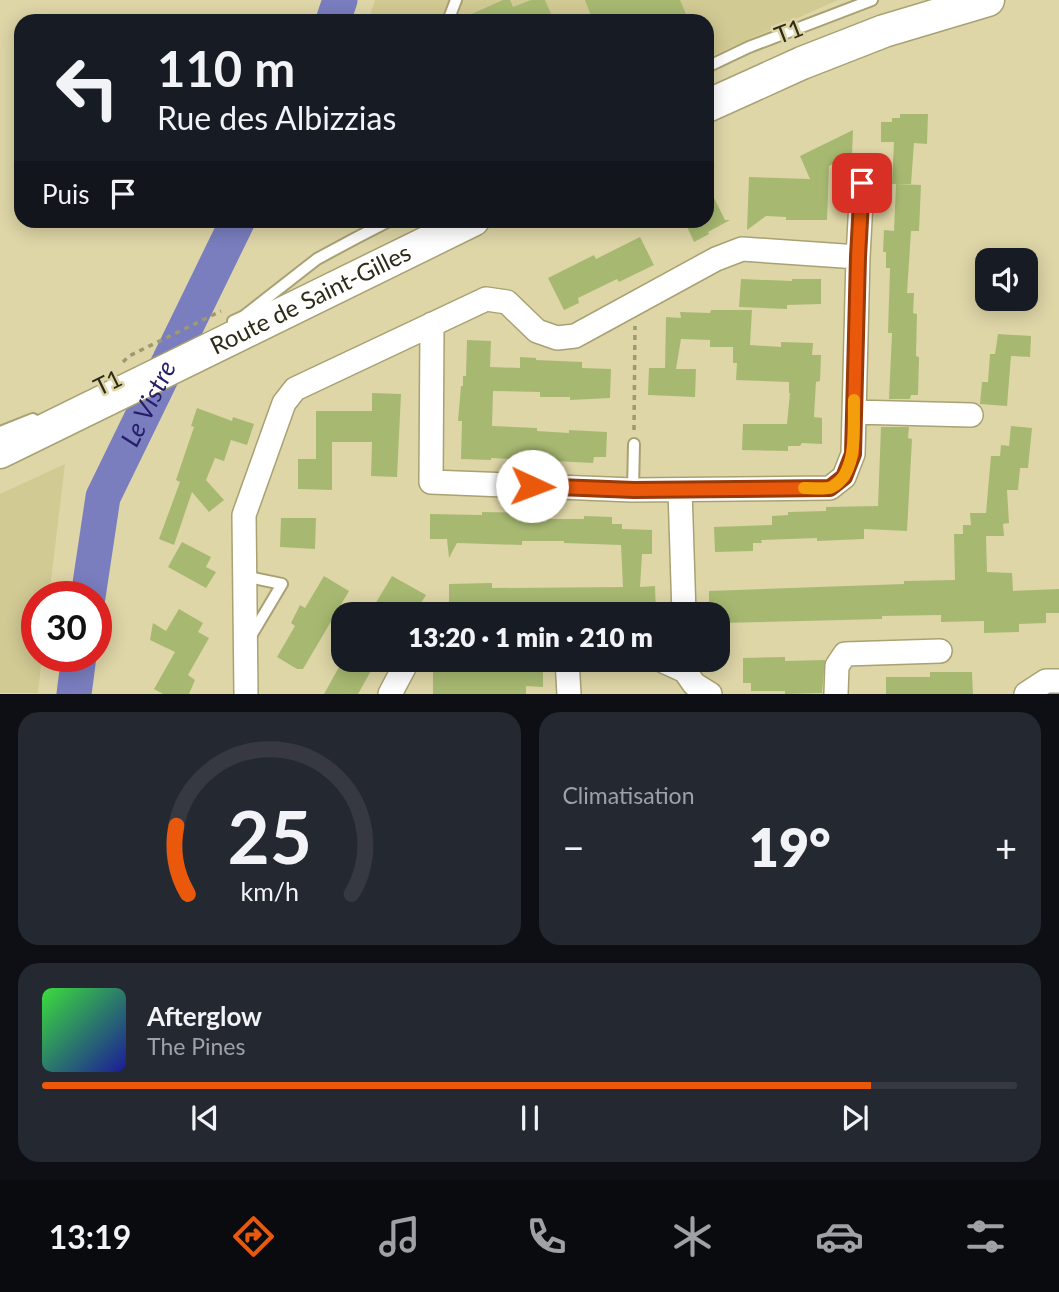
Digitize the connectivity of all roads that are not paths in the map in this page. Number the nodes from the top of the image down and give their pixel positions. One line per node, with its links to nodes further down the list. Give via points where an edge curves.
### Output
1 (872, 0): 3 (lane, T1 / T1)
2 (988, 0): 4 (main road, via 884,31)
3 (714, 64)
4 (714, 103)
5 (862, 183): 8 (street)
6 (375, 228): 9 (lane, via 317,259)
7 (455, 228): 9 (main road, Route de Saint-Gilles)
8 (858, 257): 10 (street, via 742,249 575,336 557,338 537,331 507,302 486,299); 11 (street)
9 (238, 324): 16 (main road, Route de Saint-Gilles, via 120,394)
10 (432, 324): 17 (street, via 431,482); 19 (street, via 295,389 284,403 244,515)
11 (854, 412): 12 (street); 18 (street, via 853,454 844,477 830,488)
12 (971, 415)
13 (40, 416): 14 (lane)
14 (0, 432)
15 (634, 444): 17 (lane)
16 (0, 452)
17 (634, 490): 18 (street)
18 (680, 490): 20 (street)
19 (244, 576): 21 (street); 21 (lane, via 282,584)
20 (684, 602)
21 (246, 644): 28 (street)
22 (940, 651): 31 (street, via 845,653 836,666)
23 (402, 672): 27 (street)
24 (568, 672): 29 (street)
25 (688, 672): 30 (street, via 694,684)
26 (1059, 681): 32 (street, via 1046,681)
27 (393, 692)
28 (246, 694)
29 (569, 694)
30 (710, 694)
31 (836, 694)
32 (1026, 694)

